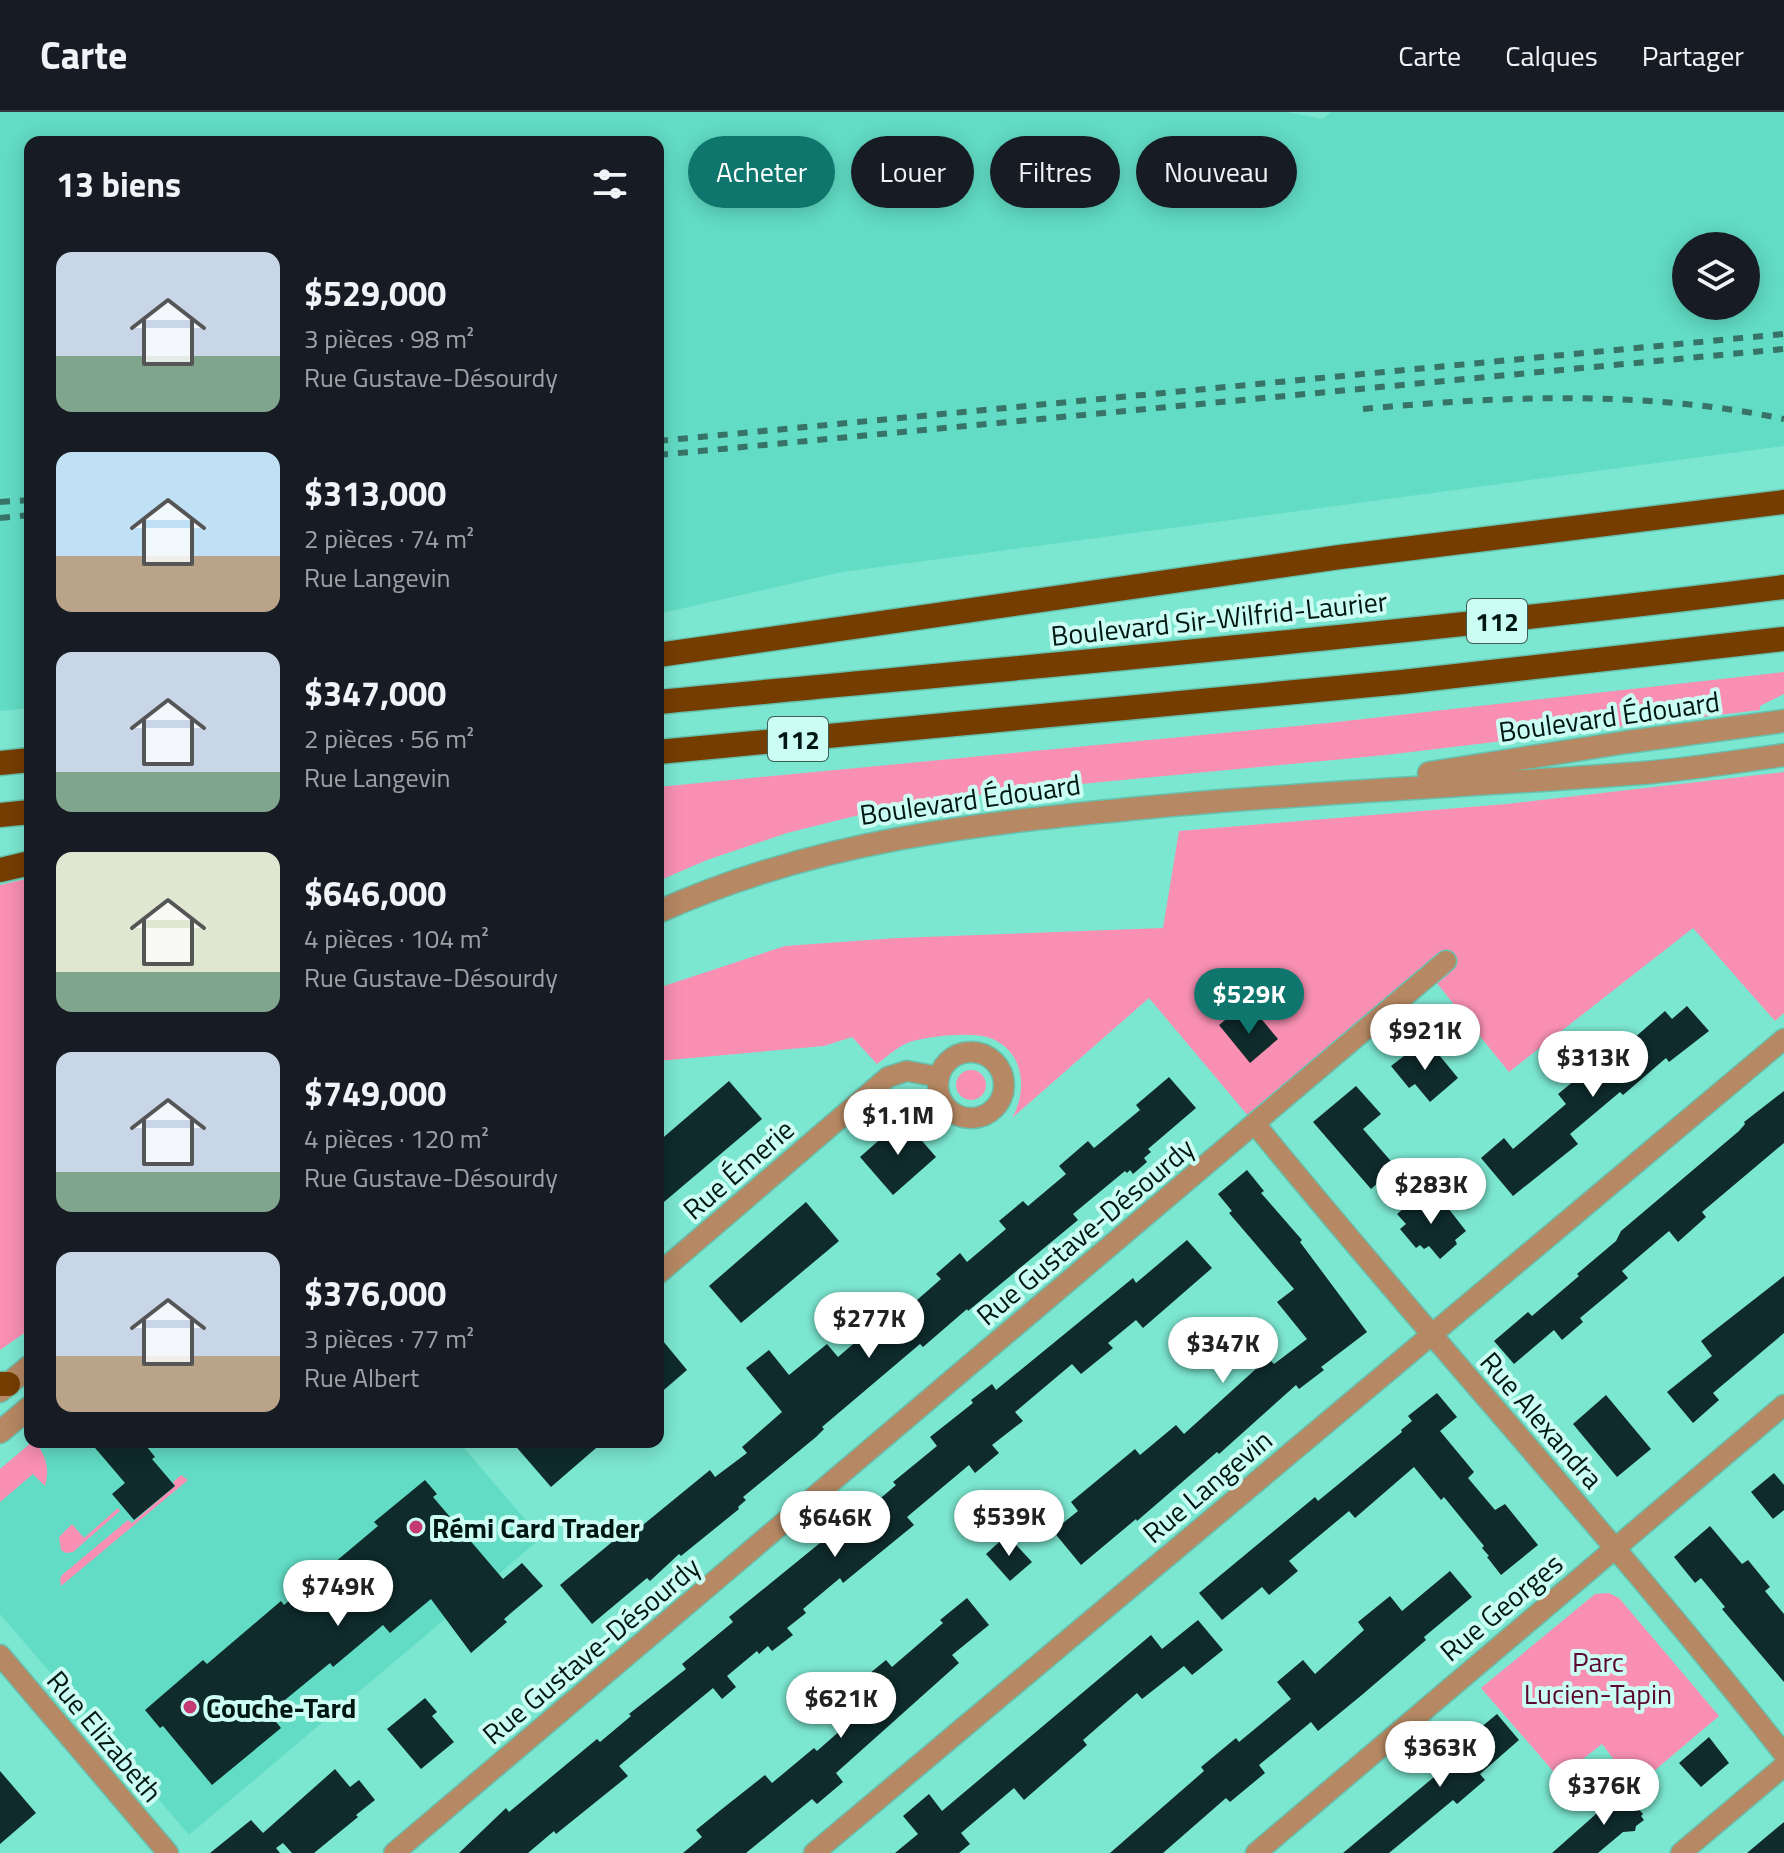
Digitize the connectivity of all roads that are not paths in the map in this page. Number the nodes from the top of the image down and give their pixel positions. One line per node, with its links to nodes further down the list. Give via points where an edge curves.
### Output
1 (1784, 502): 4 (highway, via 1281,565)
2 (1784, 587): 5 (highway, Boulevard Sir-Wilfrid-Laurier / 112, via 1333,638)
3 (1784, 639): 7 (highway, 112, via 1402,682)
4 (664, 654)
5 (664, 701)
6 (1784, 721): 11 (street, Boulevard Édouard)
7 (664, 751)
8 (1784, 755): 11 (street, Boulevard Édouard, via 1631,774)
9 (24, 761): 10 (highway)
10 (0, 763)
11 (1301, 793): 16 (street, Boulevard Édouard, via 1010,820 908,835 788,863)
12 (24, 813): 13 (highway)
13 (0, 815)
14 (24, 864): 15 (highway)
15 (0, 870)
16 (664, 910)
17 (1446, 961): 20 (street, Rue Gustave-Désourdy)
18 (1784, 1039): 22 (street, Rue Langevin)
19 (939, 1077): 21 (street, Rue Émerie, via 907,1071 888,1077)
20 (1255, 1124): 22 (street, Rue Alexandra); 33 (street, Rue Gustave-Désourdy)
21 (664, 1269)
22 (1431, 1335): 28 (street, Rue Alexandra); 34 (street, Rue Langevin)
23 (24, 1370): 24 (street)
24 (3, 1386)
25 (1784, 1405): 28 (street, Rue Georges)
26 (24, 1412): 27 (street)
27 (0, 1432)
28 (1614, 1548): 30 (street, Rue Alexandra); 35 (street, Rue Georges)
29 (0, 1655): 32 (street, Rue Elizabeth)
30 (1784, 1754)
31 (1784, 1766): 36 (street)
32 (168, 1853)
33 (394, 1853)
34 (814, 1853)
35 (1256, 1853)
36 (1681, 1853)

